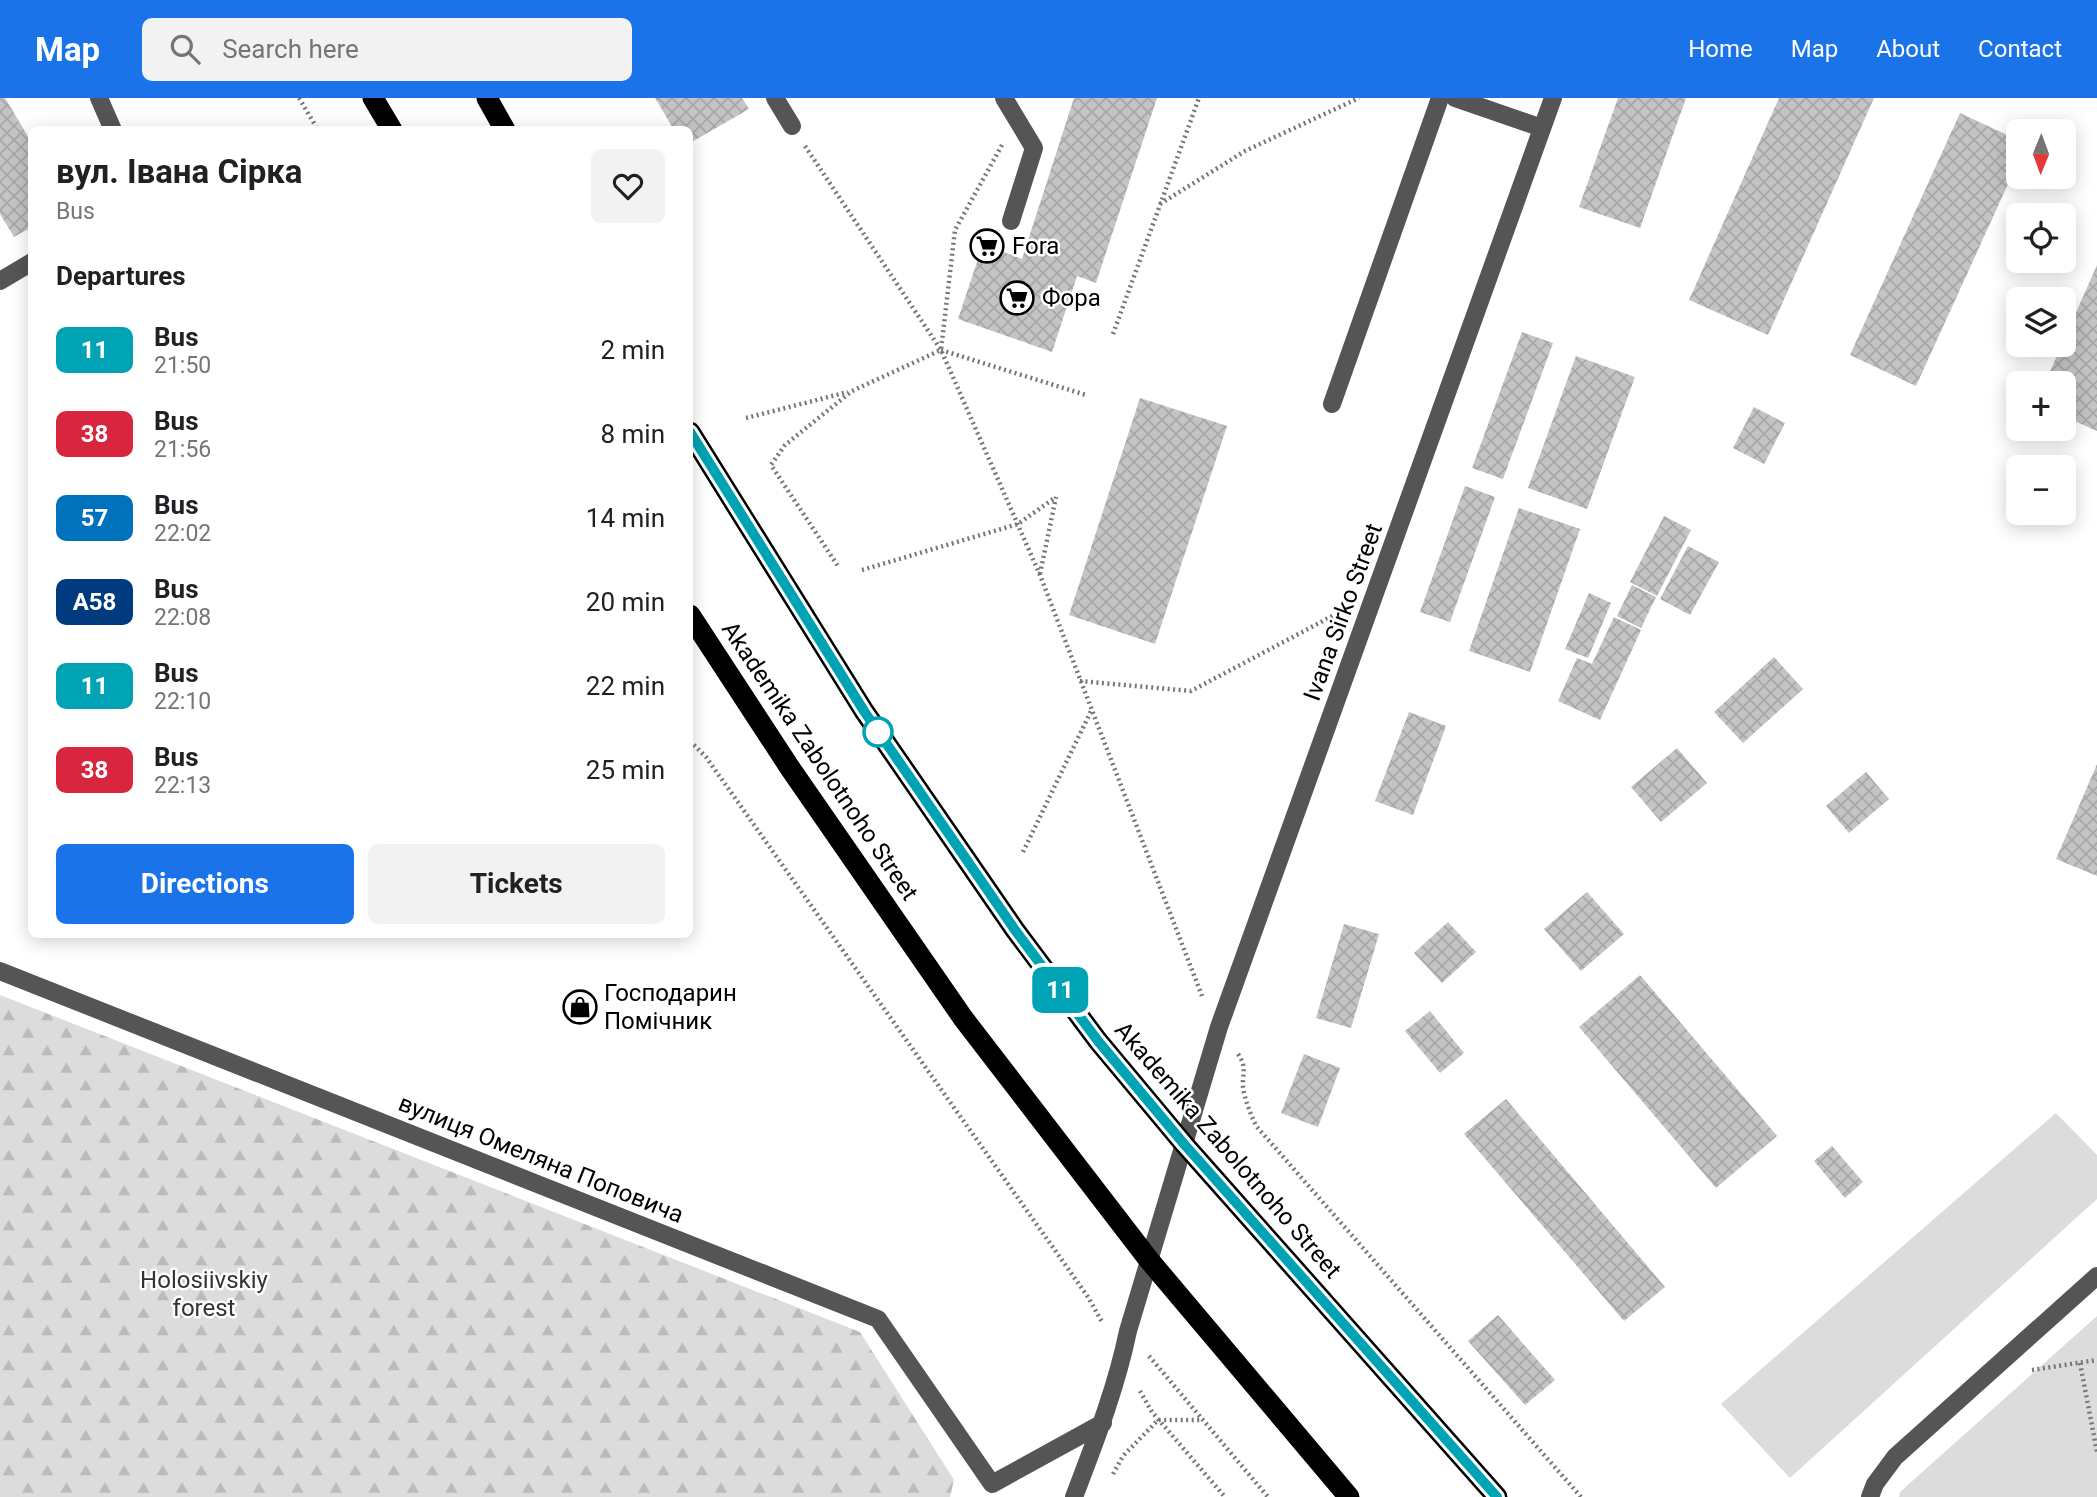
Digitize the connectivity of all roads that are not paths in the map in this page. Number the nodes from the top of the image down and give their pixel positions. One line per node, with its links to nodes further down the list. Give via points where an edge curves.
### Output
1 (99, 98): 10 (street)
2 (373, 98): 11 (highway)
3 (486, 98): 12 (highway)
4 (775, 98): 9 (street)
5 (1004, 98): 14 (street, via 1034,148)
6 (1440, 98): 17 (street)
7 (1455, 98): 13 (street)
8 (1553, 98): 13 (street, Ivana Sirko Street)
9 (792, 125)
10 (111, 126)
11 (390, 126)
12 (503, 126)
13 (1542, 128): 21 (street, Ivana Sirko Street, via 1219,1027)
14 (1011, 222)
15 (28, 264): 16 (street)
16 (0, 281)
17 (1332, 404)
18 (693, 437): 21 (highway, Akademika Zabolotnoho Street, via 864,711 1015,930 1098,1041)
19 (693, 620): 22 (highway, Akademika Zabolotnoho Street, via 963,1018)
20 (0, 971): 24 (street, вулиця Омеляна Поповича, via 878,1319 992,1484)
21 (1184, 1144): 22 (street, Ivana Sirko Street); 27 (highway, Akademika Zabolotnoho Street)
22 (1149, 1260): 24 (street, Ivana Sirko Street); 26 (highway, Akademika Zabolotnoho Street)
23 (2097, 1276): 28 (street, via 1895,1457)
24 (1103, 1423): 25 (street, Ivana Sirko Street)
25 (1074, 1497)
26 (1349, 1497)
27 (1497, 1497)
28 (1870, 1497)

